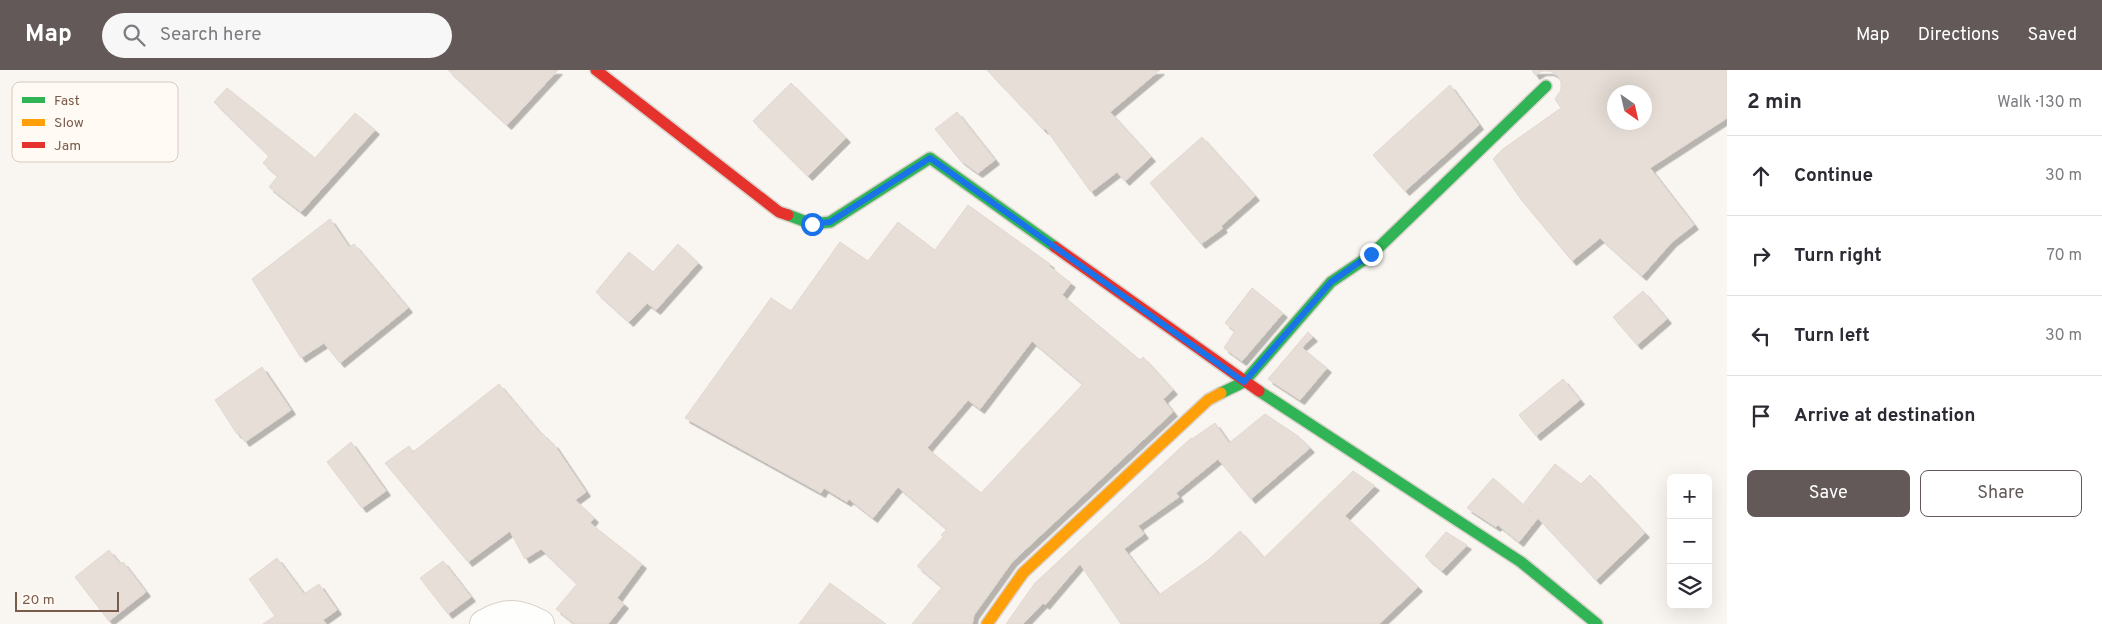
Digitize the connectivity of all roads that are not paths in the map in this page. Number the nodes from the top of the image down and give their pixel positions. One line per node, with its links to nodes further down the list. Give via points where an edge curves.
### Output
1 (596, 70): 3 (street, via 779,212 812,224 830,222 930,158)
2 (1546, 86): 3 (street, via 1371,254 1331,282)
3 (1244, 382): 6 (street, via 1208,400 1023,573); 7 (street, via 1521,562)
4 (484, 624): 5 (street, via 520,614)
5 (540, 624)
6 (987, 624)
7 (1597, 624)

